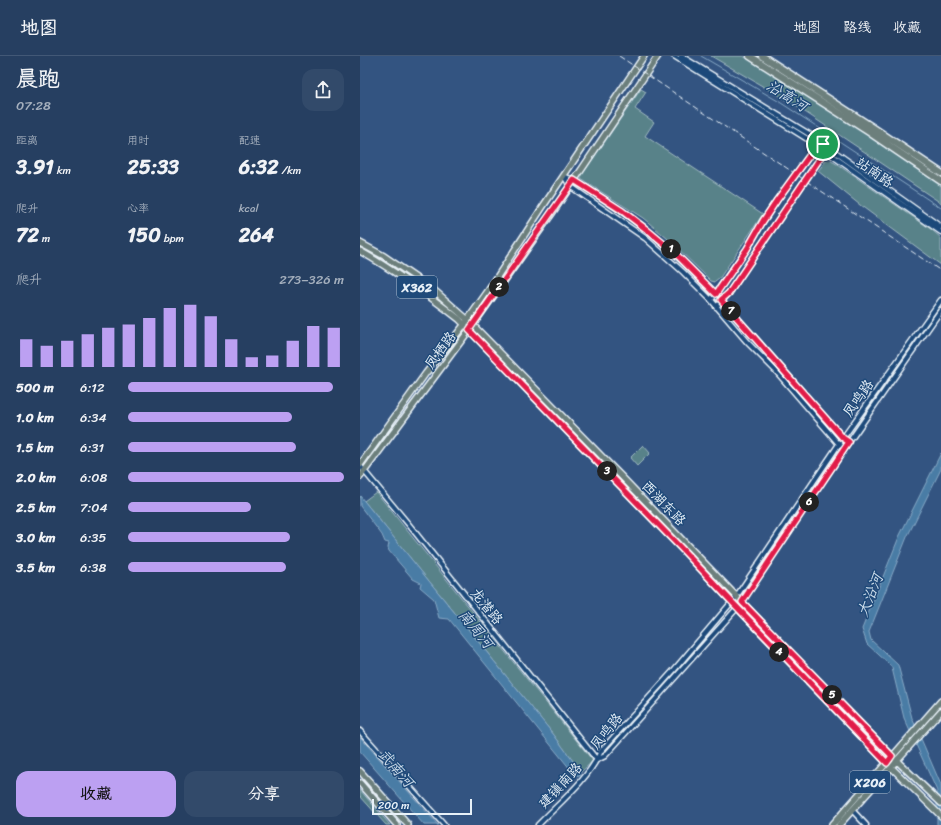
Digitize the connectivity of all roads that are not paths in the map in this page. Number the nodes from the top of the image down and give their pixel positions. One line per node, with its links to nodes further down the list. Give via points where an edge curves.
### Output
1 (644, 56): 11 (main road, 凤栖路)
2 (658, 56): 12 (main road, 凤栖路)
3 (674, 56): 8 (street, 站南路)
4 (681, 56): 7 (street, 站南路)
5 (750, 56): 13 (highway)
6 (762, 56): 10 (highway)
7 (823, 144): 8 (street); 9 (street); 15 (street, 站南路)
8 (817, 145): 9 (street, 站南路); 19 (street, via 770,210)
9 (825, 151): 16 (street, 站南路); 21 (street, via 729,293)
10 (941, 173)
11 (564, 176): 12 (street); 14 (street); 25 (main road, 凤栖路)
12 (574, 180): 14 (main road, 凤栖路); 19 (street, via 646,229 676,254)
13 (941, 181)
14 (570, 186): 20 (street, via 645,238); 27 (main road, 凤栖路)
15 (941, 227)
16 (941, 232)
17 (360, 243): 25 (main road, 西湖东路 / X362, via 435,291)
18 (360, 251): 26 (main road, 西湖东路 / X362, via 430,296)
19 (716, 294): 20 (street); 21 (street)
20 (710, 300): 23 (street)
21 (721, 300): 23 (street); 29 (street)
22 (941, 300): 29 (street, 凤鸣路)
23 (716, 307): 31 (street)
24 (941, 310): 30 (street, 凤鸣路)
25 (468, 320): 26 (main road, 凤栖路); 27 (main road, 西湖东路 / X362)
26 (464, 325): 28 (main road, 西湖东路 / X362); 33 (main road, 凤栖路, via 426,373)
27 (473, 325): 28 (main road, 凤栖路); 36 (main road, 西湖东路 / X362)
28 (469, 330): 34 (main road, 凤栖路); 37 (main road, 西湖东路 / X362)
29 (843, 438): 30 (street); 31 (street, 凤鸣路)
30 (849, 442): 32 (street, 凤鸣路)
31 (839, 444): 32 (street); 36 (street, 凤鸣路)
32 (845, 448): 38 (street, 凤鸣路)
33 (360, 466): 34 (street, 龙潜路)
34 (365, 471): 35 (main road, 凤栖路); 44 (street, 龙潜路)
35 (360, 477)
36 (736, 597): 37 (street, 凤鸣路); 38 (main road, 西湖东路 / X362)
37 (732, 602): 39 (main road, 西湖东路 / X362); 44 (street, 凤鸣路, via 602,751)
38 (742, 602): 39 (street, 凤鸣路); 43 (main road, 西湖东路 / X362)
39 (737, 608): 44 (street, 凤鸣路, via 605,756); 45 (main road, 西湖东路 / X362)
40 (941, 700): 43 (main road, X206)
41 (941, 711): 43 (main road, X206, via 911,744)
42 (360, 731): 53 (street)
43 (894, 758): 45 (main road, X206); 48 (main road, 西湖东路 / X362)
44 (597, 760): 54 (street, 建镇南路, via 573,790)
45 (889, 765): 49 (main road, X206); 50 (main road, 西湖东路 / X362); 55 (main road, X206)
46 (360, 771): 52 (main road)
47 (360, 783): 51 (main road)
48 (941, 803)
49 (852, 810): 56 (main road, X206); 57 (street)
50 (941, 816)
51 (397, 825)
52 (408, 825)
53 (444, 825)
54 (539, 825)
55 (832, 825)
56 (839, 825)
57 (866, 825)

